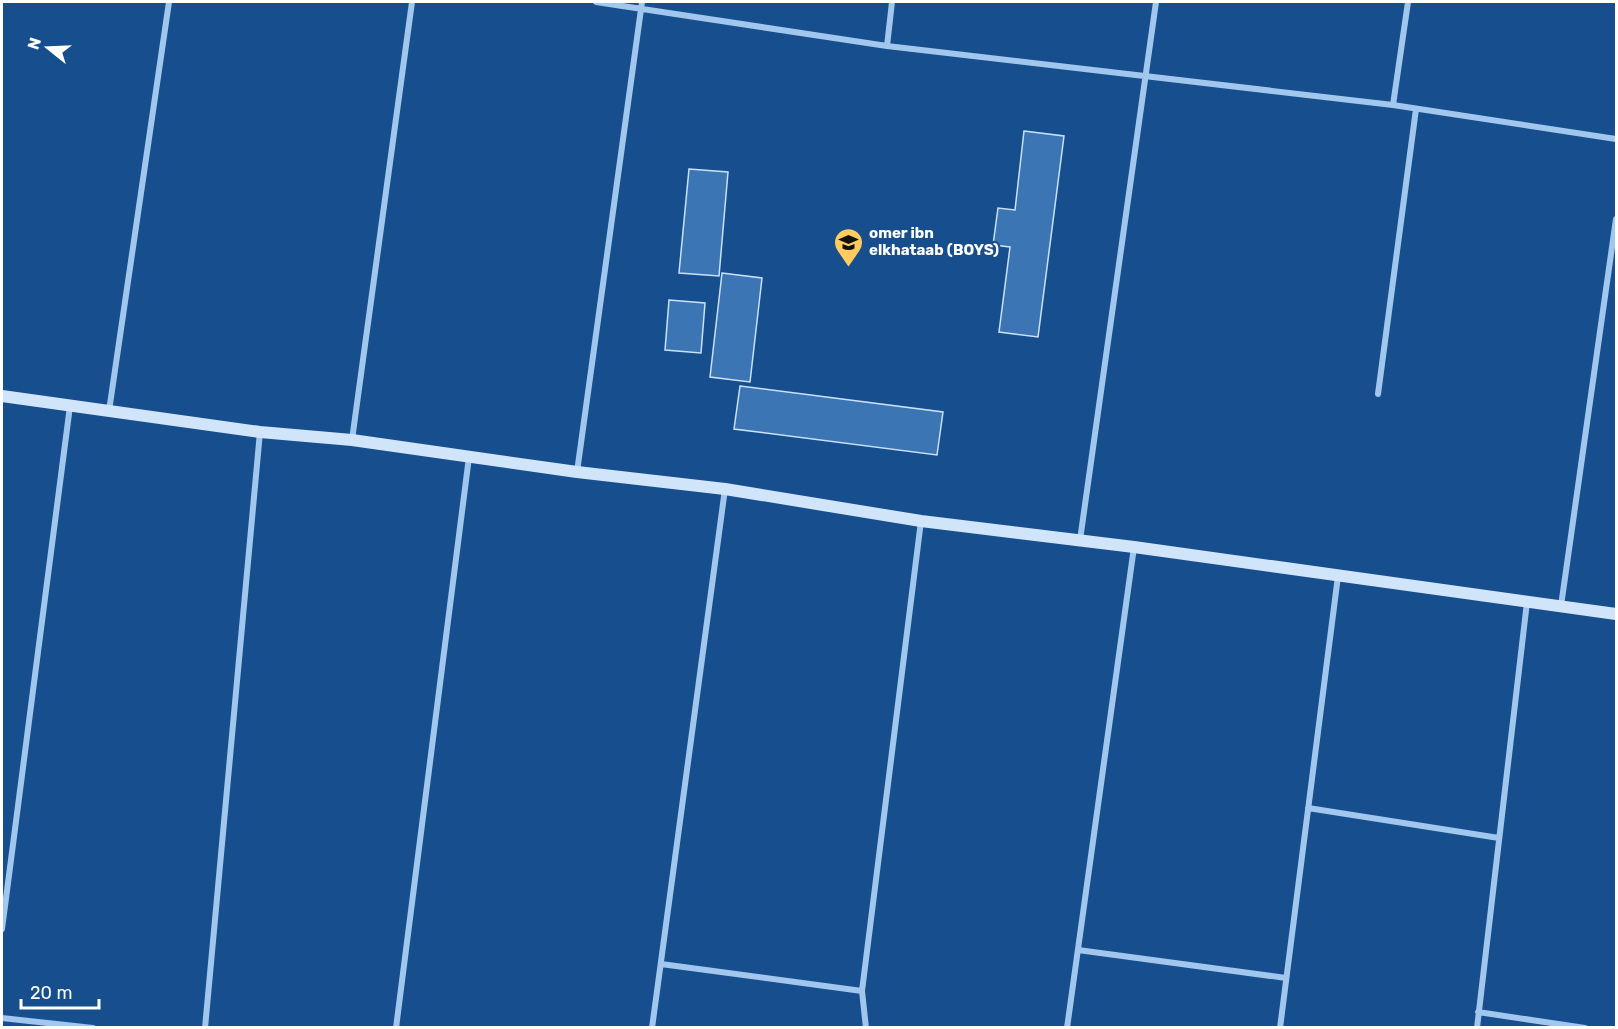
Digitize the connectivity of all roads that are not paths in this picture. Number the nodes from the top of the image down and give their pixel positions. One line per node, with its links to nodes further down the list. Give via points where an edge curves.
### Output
1 (169, 2): 17 (street)
2 (412, 2): 19 (street)
3 (596, 2): 7 (street)
4 (892, 2): 8 (street)
5 (1156, 2): 9 (street)
6 (1408, 2): 10 (street)
7 (642, 5): 8 (street); 21 (street)
8 (887, 46): 9 (street)
9 (1145, 76): 10 (street); 24 (street)
10 (1393, 105): 11 (street)
11 (1416, 109): 12 (street); 14 (street)
12 (1617, 139)
13 (1617, 219): 28 (street)
14 (1378, 394)
15 (2, 396): 16 (main road)
16 (70, 406): 17 (main road); 32 (street)
17 (109, 411): 18 (main road)
18 (260, 432): 19 (main road); 41 (street)
19 (352, 440): 20 (main road)
20 (469, 457): 21 (main road); 42 (street)
21 (577, 472): 22 (main road)
22 (725, 489): 23 (main road); 34 (street)
23 (921, 521): 24 (main road); 36 (street)
24 (1080, 540): 25 (main road)
25 (1134, 547): 26 (main road); 33 (street)
26 (1338, 575): 27 (main road); 30 (street)
27 (1528, 601): 28 (main road); 31 (street)
28 (1562, 606): 29 (main road)
29 (1617, 614)
30 (1308, 808): 31 (street); 35 (street)
31 (1499, 838): 37 (street)
32 (2, 929)
33 (1078, 950): 35 (street); 45 (street)
34 (661, 964): 36 (street); 43 (street)
35 (1286, 978): 46 (street)
36 (862, 991): 44 (street)
37 (1478, 1012): 47 (street); 48 (street)
38 (2, 1018): 39 (street)
39 (20, 1024): 40 (street)
40 (93, 1028)
41 (205, 1028)
42 (396, 1028)
43 (652, 1028)
44 (866, 1028)
45 (1067, 1028)
46 (1280, 1028)
47 (1477, 1028)
48 (1585, 1028)

